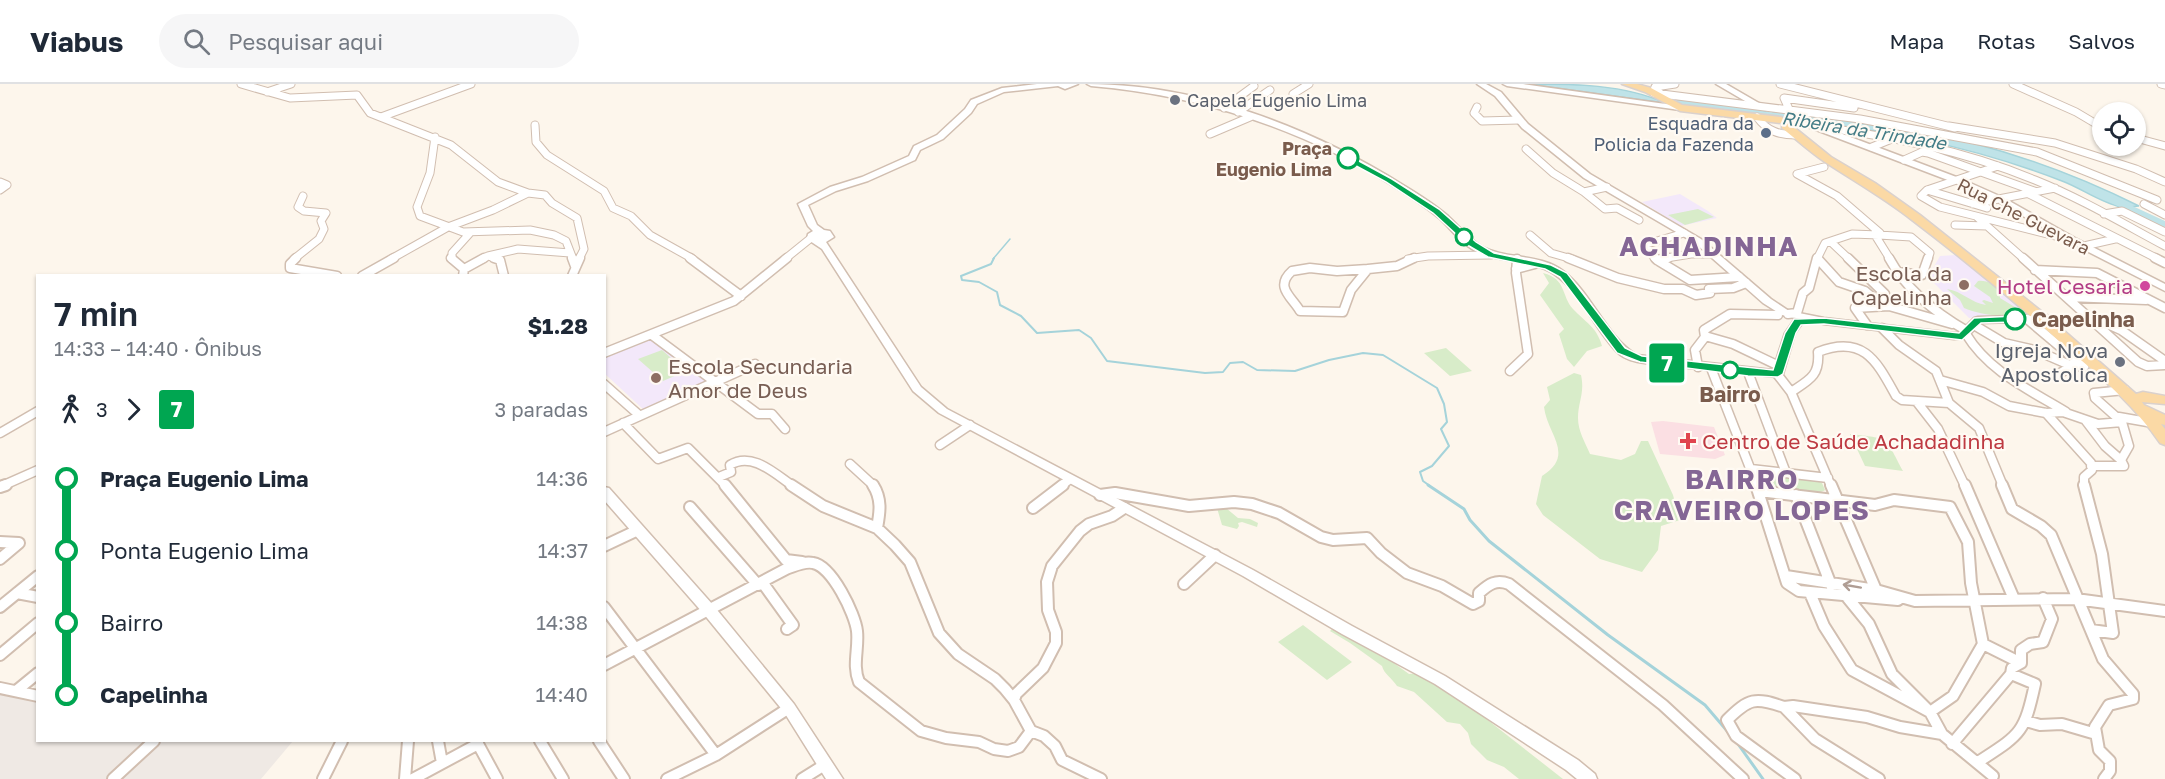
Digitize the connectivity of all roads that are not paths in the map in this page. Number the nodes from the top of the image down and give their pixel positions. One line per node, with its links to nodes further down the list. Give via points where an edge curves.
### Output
1 (241, 84): 21 (street)
2 (290, 84): 21 (street)
3 (471, 84): 23 (street)
4 (1059, 84): 5 (street); 86 (street, via 1002,90 974,102 940,136 917,147 912,158 803,204)
5 (1074, 84)
6 (1090, 84): 31 (street, via 1155,89)
7 (1309, 84): 25 (street)
8 (1481, 84): 38 (street, via 1498,94)
9 (1507, 84): 30 (street)
10 (1627, 84): 22 (main road)
11 (1667, 84): 12 (street); 22 (street, via 1655,87)
12 (1676, 84): 26 (street)
13 (1720, 84): 27 (street)
14 (1780, 84): 19 (street)
15 (2013, 84): 39 (street)
16 (358, 85): 24 (street)
17 (440, 86): 23 (street)
18 (1254, 86): 31 (street)
19 (1805, 86): 32 (street)
20 (1270, 90): 33 (street)
21 (267, 92): 24 (street, via 290,98)
22 (1655, 92): 26 (street); 30 (main road)
23 (444, 93): 35 (street)
24 (352, 94): 35 (street, via 357,95 366,110)
25 (1293, 94)
26 (1699, 98): 27 (street)
27 (1760, 106): 28 (street); 40 (street)
28 (1788, 106): 34 (street); 34 (street, via 1784,98)
29 (1477, 107): 38 (street, via 1474,113 1482,121)
30 (1677, 107): 37 (main road)
31 (1224, 108): 33 (street)
32 (1877, 110): 34 (street); 42 (street)
33 (1238, 112): 36 (street)
34 (1859, 114): 50 (street)
35 (381, 117): 45 (street)
36 (1250, 117): 44 (street); 95 (street, via 1367,167 1436,211 1472,244)
37 (1757, 117): 40 (main road); 40 (street, via 1771,131)
38 (1519, 120): 61 (street, via 1587,176)
39 (2092, 121)
40 (1787, 124): 43 (street, Rua Che Guevara); 55 (main road); 120 (main road, via 1934,224)
41 (535, 125): 113 (street, via 536,141 547,155 604,191 613,208 701,264)
42 (1949, 126): 50 (street); 60 (street, via 2040,139)
43 (1839, 132): 46 (street); 52 (street, Rua Che Guevara)
44 (1210, 134)
45 (435, 137): 66 (street, via 459,150 486,176); 80 (street, via 427,188 417,207 420,216)
46 (1894, 138): 52 (street); 56 (street)
47 (2146, 139): 48 (street)
48 (2165, 139)
49 (2146, 141): 51 (street)
50 (1995, 143): 70 (street, via 2051,156)
51 (2165, 146)
52 (1872, 147): 54 (street, Rua Che Guevara)
53 (1526, 149): 65 (street, via 1553,173)
54 (1904, 160): 57 (street, via 1922,152); 58 (street, Rua Che Guevara)
55 (1826, 163): 85 (street, via 1797,174 1837,196 1880,233); 120 (main road, via 1902,206)
56 (1998, 166): 57 (street); 62 (street)
57 (1982, 172): 58 (street); 67 (street)
58 (1956, 180): 64 (street); 69 (street, Rua Che Guevara)
59 (0, 182): 63 (street, via 7,185)
60 (2165, 182)
61 (1607, 187): 65 (street); 83 (street)
62 (2055, 188): 67 (street); 74 (street)
63 (0, 190)
64 (1928, 190): 71 (street); 76 (street, via 1922,192 1926,200)
65 (1584, 192): 77 (street, via 1605,209 1617,208)
66 (528, 193): 80 (street); 101 (street, via 545,195 577,218 584,249)
67 (2033, 193): 69 (street); 87 (street)
68 (303, 196): 107 (street, via 298,207 326,213 321,221 324,229 290,268)
69 (2001, 200): 71 (street); 88 (street, Rua Che Guevara)
70 (2159, 200): 72 (street); 75 (street, via 2143,203)
71 (1973, 204): 73 (street)
72 (2165, 205)
73 (1987, 208)
74 (2104, 214): 81 (street, via 2122,211); 91 (street)
75 (2165, 215)
76 (1977, 217): 79 (street); 88 (street)
77 (1639, 220)
78 (1955, 225): 79 (street)
79 (1987, 226): 104 (street)
80 (448, 228): 82 (street); 108 (street)
81 (2165, 232)
82 (470, 233): 92 (street, via 531,230 561,237); 106 (street, via 451,259)
83 (1684, 233): 94 (street); 98 (street, via 1647,244)
84 (1530, 235): 93 (street)
85 (1874, 235): 89 (street, via 1844,236); 105 (street, via 1883,243); 105 (street, via 1911,237 1930,253 1922,275)
86 (819, 237): 113 (street); 153 (street, via 918,389 943,411)
87 (2115, 239): 90 (street); 99 (street)
88 (2072, 240): 90 (street, Rua Che Guevara)
89 (1831, 242): 97 (street, via 1825,243); 116 (street, via 1885,294)
90 (2084, 246): 112 (street, Rua Che Guevara)
91 (2165, 246)
92 (570, 253): 96 (street, via 518,249); 101 (street)
93 (1553, 254): 103 (street); 111 (street, via 1617,278 1664,289 1683,289 1696,295 1710,293 1709,289 1733,288)
94 (1712, 254): 98 (street); 111 (street)
95 (1491, 255): 100 (street); 102 (street, via 1414,258 1397,266)
96 (488, 256): 106 (street); 109 (street, via 500,261)
97 (1818, 259): 116 (street, via 1839,282); 119 (street, via 1797,313)
98 (1657, 260): 111 (street, via 1690,279)
99 (2165, 263)
100 (1516, 264): 103 (street); 134 (street, via 1528,346 1527,354)
101 (575, 266): 110 (street)
102 (1368, 268): 102 (street, via 1349,294 1348,307 1343,312 1300,311 1285,293 1287,275 1296,270)
103 (1556, 270): 131 (street, via 1564,275 1621,350 1650,362)
104 (2035, 270): 114 (street); 115 (street, via 2097,273)
105 (1898, 272): 121 (street)
106 (464, 273)
107 (323, 274)
108 (366, 274)
109 (503, 274)
110 (573, 274)
111 (1742, 280): 119 (street)
112 (2165, 288)
113 (741, 296): 125 (street)
114 (2067, 297): 115 (street); 118 (street)
115 (2150, 300): 117 (street)
116 (1887, 304): 121 (street, via 1922,318); 122 (street, via 1855,308)
117 (2165, 308)
118 (2085, 314): 129 (street, via 2124,332); 129 (street, via 2138,362 2146,366)
119 (1788, 317): 122 (street); 126 (street, via 1730,314 1704,330); 133 (street, via 1790,333)
120 (2039, 318): 124 (street, via 1989,318 1978,320); 130 (street, via 2084,367); 141 (main road)
121 (1954, 324): 124 (street)
122 (1867, 325): 123 (street)
123 (1882, 328): 124 (street, via 1954,336); 137 (street, via 1936,371)
124 (1969, 330): 130 (street); 147 (street, via 1970,344 2007,377)
125 (652, 335): 127 (street); 138 (street)
126 (1705, 336): 131 (street, via 1694,350); 133 (street, via 1733,344)
127 (606, 352)
128 (755, 363): 138 (street)
129 (2165, 363)
130 (2072, 366): 136 (street)
131 (1698, 367): 132 (street)
132 (1710, 368): 135 (street); 162 (street)
133 (1778, 370): 135 (street); 140 (street)
134 (1510, 371)
135 (1748, 372): 164 (street)
136 (2057, 375)
137 (1940, 380): 144 (street); 146 (street, via 1983,392 2009,406)
138 (714, 381): 148 (street); 154 (street, via 758,414 772,414)
139 (606, 386): 148 (street)
140 (1791, 392): 143 (street, via 1810,380 1819,366 1818,352 1850,349 1871,354 1896,396); 166 (street)
141 (2134, 395): 142 (main road); 149 (street, via 2094,393); 150 (main road, via 2135,405)
142 (2165, 400)
143 (1917, 402): 144 (street); 195 (street, via 1942,435)
144 (1950, 403): 196 (street, via 1979,428 2012,509 2050,535)
145 (36, 412): 156 (street)
146 (2046, 413): 147 (street); 161 (street)
147 (2071, 414): 151 (street)
148 (639, 415): 152 (street)
149 (2120, 419): 150 (street); 151 (street, via 2108,424); 159 (street, via 2129,446)
150 (2156, 419): 157 (main road)
151 (2086, 421): 159 (street)
152 (623, 423): 155 (street); 165 (street, via 658,459 686,447)
153 (970, 425): 158 (street); 167 (street)
154 (785, 429)
155 (606, 431)
156 (0, 433)
157 (2165, 440)
158 (940, 445)
159 (2121, 460): 161 (street, via 2124,466)
160 (850, 465): 177 (street, via 877,488 881,511)
161 (2091, 466): 199 (street, via 2083,481 2102,554)
162 (1751, 469): 164 (street); 169 (street)
163 (36, 471): 168 (street)
164 (1786, 473): 166 (street)
165 (719, 477): 177 (street, via 731,472 730,465 736,460 757,462 823,506); 183 (street, via 786,560)
166 (1828, 478): 173 (street)
167 (1070, 479): 170 (street); 175 (street)
168 (0, 487)
169 (1759, 491): 171 (street); 184 (street)
170 (1100, 495): 176 (street); 253 (street, via 1189,506 1234,502 1264,507 1321,537 1367,538 1407,573 1442,586 1473,604 1488,585 1495,580 1504,581 1663,705)
171 (1796, 495): 173 (street); 186 (street)
172 (606, 496): 178 (street)
173 (1838, 499): 189 (street); 197 (street, via 1875,505 1894,500 1950,507 1968,542)
174 (690, 507): 187 (street)
175 (1034, 508)
176 (1124, 508): 181 (street); 219 (street, via 1080,531 1052,566 1047,582 1048,610 1056,643 1043,668)
177 (877, 528): 219 (street, via 910,562 939,633 957,654 995,679)
178 (638, 530): 180 (street); 201 (street)
179 (0, 542): 182 (street, via 19,543)
180 (606, 545)
181 (1215, 555): 188 (street); 252 (street, via 1440,680)
182 (0, 560)
183 (802, 562): 187 (street); 224 (street, via 824,568 848,606 857,630 854,673 859,682 921,731 1008,751 1019,747)
184 (1786, 576): 186 (street); 191 (street, via 1791,587)
185 (36, 578): 190 (street)
186 (1830, 582): 189 (street, one-way to 186); 192 (street)
187 (760, 584): 201 (street); 205 (street, via 794,625)
188 (1184, 584)
189 (1876, 590): 198 (street)
190 (17, 593): 193 (street); 200 (street)
191 (1810, 593): 192 (street); 215 (street, via 1845,662 1859,676)
192 (1841, 596): 198 (street); 212 (street, via 1869,624)
193 (36, 597)
194 (2043, 598): 195 (street); 196 (street); 210 (street, via 2052,619 2043,642 2021,650)
195 (2014, 599): 197 (street)
196 (2076, 599): 199 (street); 206 (street)
197 (1975, 600): 198 (street); 207 (street)
198 (1916, 601)
199 (2107, 602): 203 (street); 206 (street, via 2113,633)
200 (0, 607)
201 (708, 609): 208 (street); 221 (street)
202 (606, 610): 208 (street)
203 (2165, 611)
204 (36, 625): 209 (street)
205 (787, 629)
206 (2091, 630): 226 (street, via 2103,659 2133,694 2128,702 2109,705 2095,727)
207 (1983, 644): 210 (street); 222 (street, via 1953,696)
208 (635, 649): 211 (street); 235 (street)
209 (0, 654)
210 (2021, 663): 213 (street, via 2012,668)
211 (606, 664)
212 (1893, 674): 215 (street); 222 (street)
213 (2011, 674): 223 (street, via 2036,684); 234 (street)
214 (36, 675): 217 (street)
215 (1874, 682): 222 (street)
216 (0, 688): 217 (street)
217 (16, 692): 218 (street)
218 (36, 696)
219 (1014, 700): 224 (street)
220 (1784, 707): 225 (street, via 1868,717); 254 (street, via 1755,698 1746,700 1727,720 1736,735); 255 (street, via 1815,739)
221 (789, 708): 235 (street); 238 (street)
222 (1930, 712): 225 (street)
223 (2026, 721): 226 (street, via 2062,724); 236 (street, via 2015,735)
224 (1031, 731): 251 (street, via 1055,746 1062,760)
225 (1942, 734): 234 (street)
226 (2096, 734): 256 (street, via 2099,750 2110,761 2110,771)
227 (153, 742): 242 (street)
228 (342, 742): 243 (street)
229 (408, 742): 244 (street)
230 (438, 742): 237 (street)
231 (541, 742): 246 (street)
232 (600, 742): 247 (street)
233 (478, 743): 237 (street); 241 (street)
234 (1952, 744): 236 (street)
235 (716, 755): 240 (street)
236 (1978, 762): 239 (street)
237 (442, 763): 245 (street)
238 (826, 764): 249 (street); 250 (street)
239 (1993, 776)
240 (681, 777): 248 (street)
241 (495, 778)
242 (113, 779)
243 (323, 779)
244 (405, 779)
245 (412, 779)
246 (563, 779)
247 (624, 779)
248 (668, 779)
249 (802, 779)
250 (835, 779)
251 (1101, 779)
252 (1589, 779)
253 (1743, 779)
254 (1795, 779)
255 (1879, 779)
256 (2104, 779)

